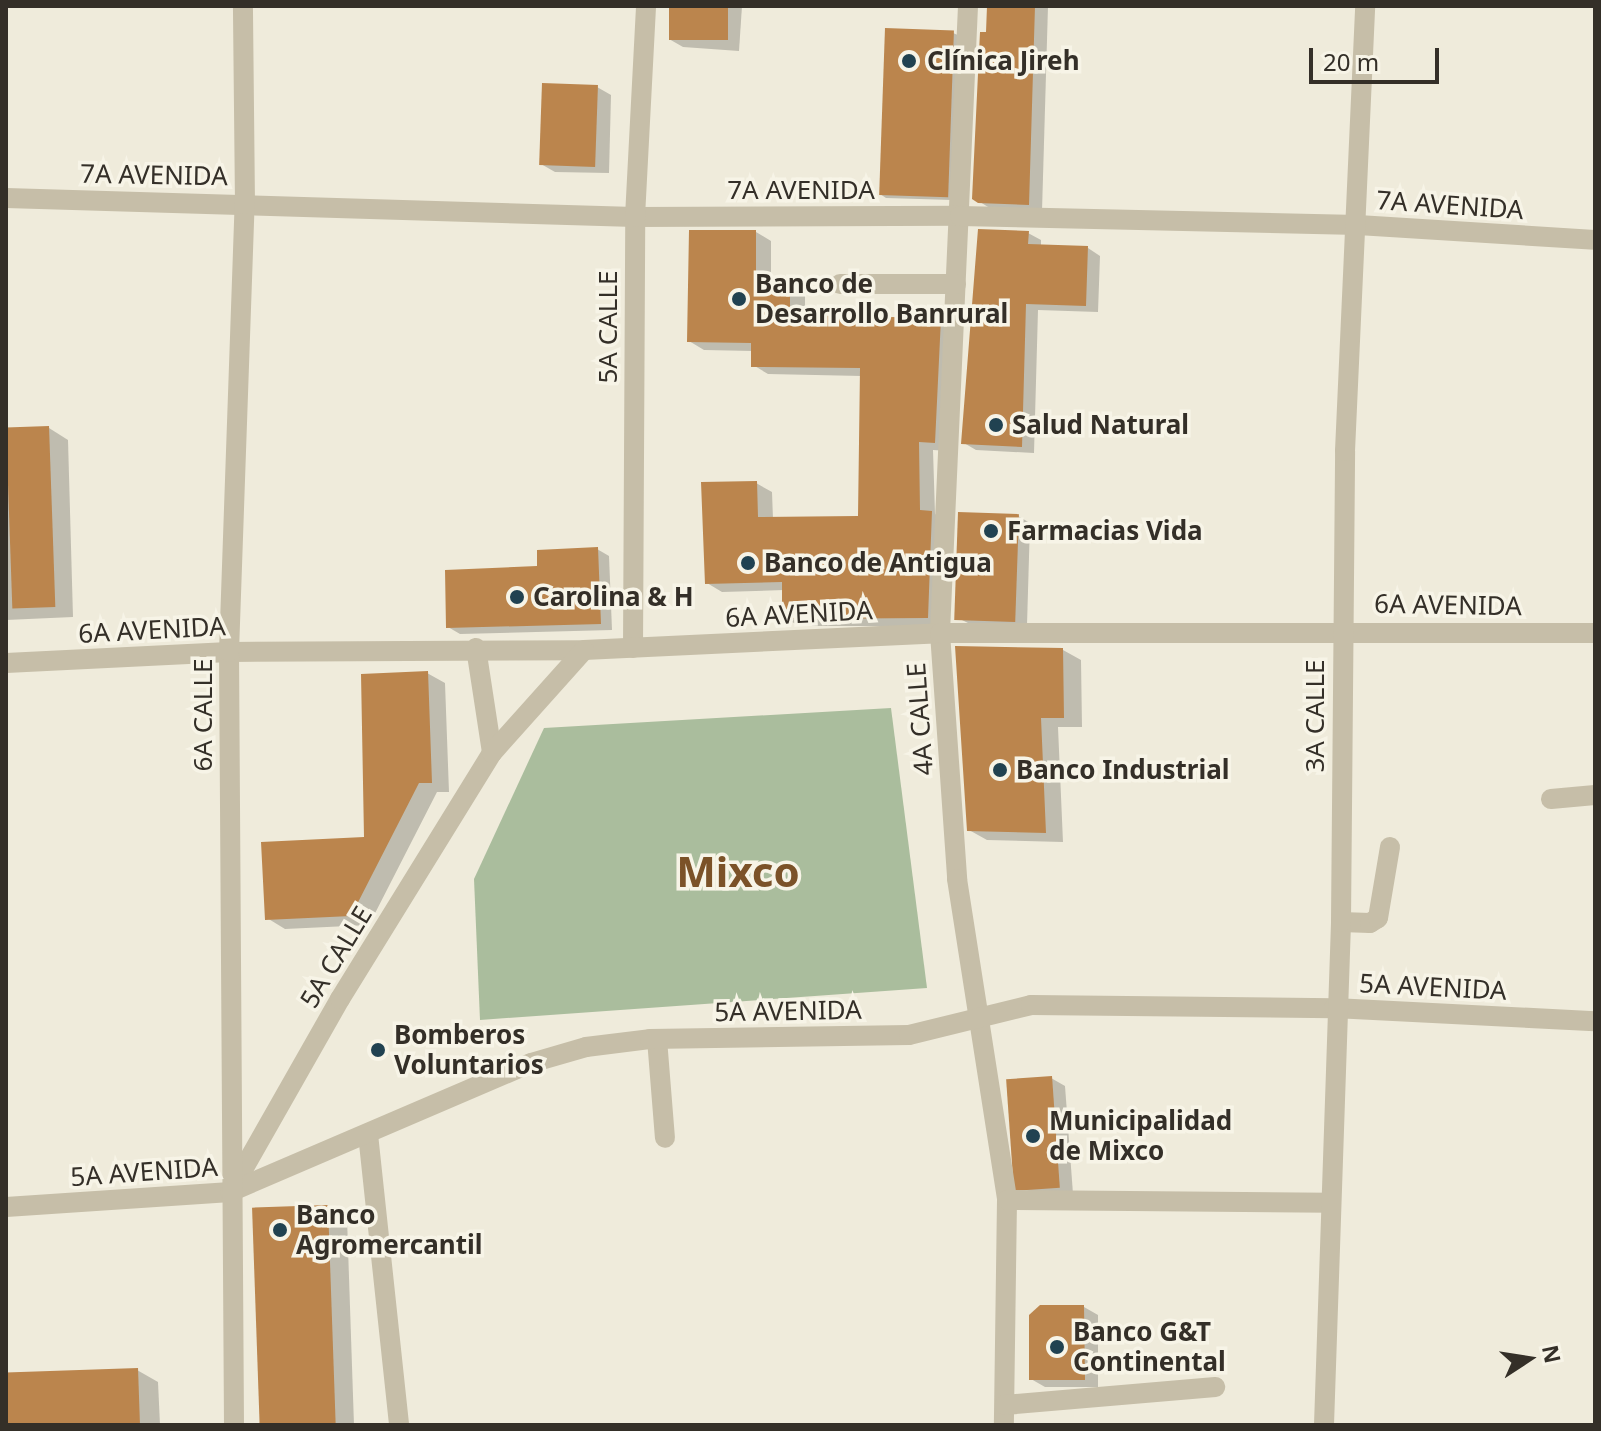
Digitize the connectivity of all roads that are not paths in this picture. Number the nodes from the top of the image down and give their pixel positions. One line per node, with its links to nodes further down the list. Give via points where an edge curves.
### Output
1 (243, 6): 6 (street, 6A CALLE)
2 (646, 6): 8 (street, 5A CALLE)
3 (968, 6): 7 (street, 4A CALLE)
4 (1365, 6): 9 (street, 3A CALLE)
5 (6, 198): 6 (street, 7A AVENIDA)
6 (245, 204): 8 (street, 7A AVENIDA); 19 (street, 6A CALLE)
7 (960, 216): 8 (street, 7A AVENIDA); 9 (street, 7A AVENIDA); 12 (street, 4A CALLE)
8 (635, 217): 17 (street, 5A CALLE)
9 (1358, 225): 10 (street, 7A AVENIDA); 13 (street, 3A CALLE)
10 (1595, 240)
11 (840, 284): 12 (street)
12 (956, 284): 14 (street, 4A CALLE)
13 (1340, 630): 14 (street, 6A AVENIDA); 15 (street, 6A AVENIDA); 25 (street, 3A CALLE)
14 (940, 633): 17 (street, 6A AVENIDA); 27 (street, 4A CALLE, via 957,879)
15 (1595, 633)
16 (476, 648): 18 (street, 6A AVENIDA); 19 (street, 6A AVENIDA); 21 (street)
17 (633, 648): 18 (street, 6A AVENIDA)
18 (584, 650): 21 (street, 5A CALLE)
19 (229, 652): 20 (street, 6A AVENIDA); 32 (street, 6A CALLE)
20 (6, 663)
21 (492, 753): 32 (street, 5A CALLE, via 340,999)
22 (1595, 795): 23 (street)
23 (1551, 799)
24 (1390, 847): 25 (street, via 1378,918 1370,923)
25 (1341, 922): 26 (street, 3A CALLE)
26 (1334, 1008): 27 (street, 5A AVENIDA, via 1031,1005); 28 (street, 5A AVENIDA); 34 (street, 3A CALLE)
27 (979, 1016): 29 (street, 5A AVENIDA, via 943,1030 909,1035); 33 (street, 4A CALLE)
28 (1595, 1021)
29 (657, 1039): 30 (street, 5A AVENIDA, via 586,1047 531,1063); 31 (street)
30 (368, 1134): 32 (street, 5A AVENIDA); 39 (street)
31 (665, 1138)
32 (230, 1192): 35 (street, 5A AVENIDA); 38 (street, 6A CALLE)
33 (1007, 1200): 34 (street); 37 (street, 4A CALLE)
34 (1329, 1203): 40 (street, 3A CALLE)
35 (6, 1207)
36 (1215, 1387): 37 (street)
37 (1005, 1415)
38 (234, 1425)
39 (399, 1425)
40 (1324, 1425)

